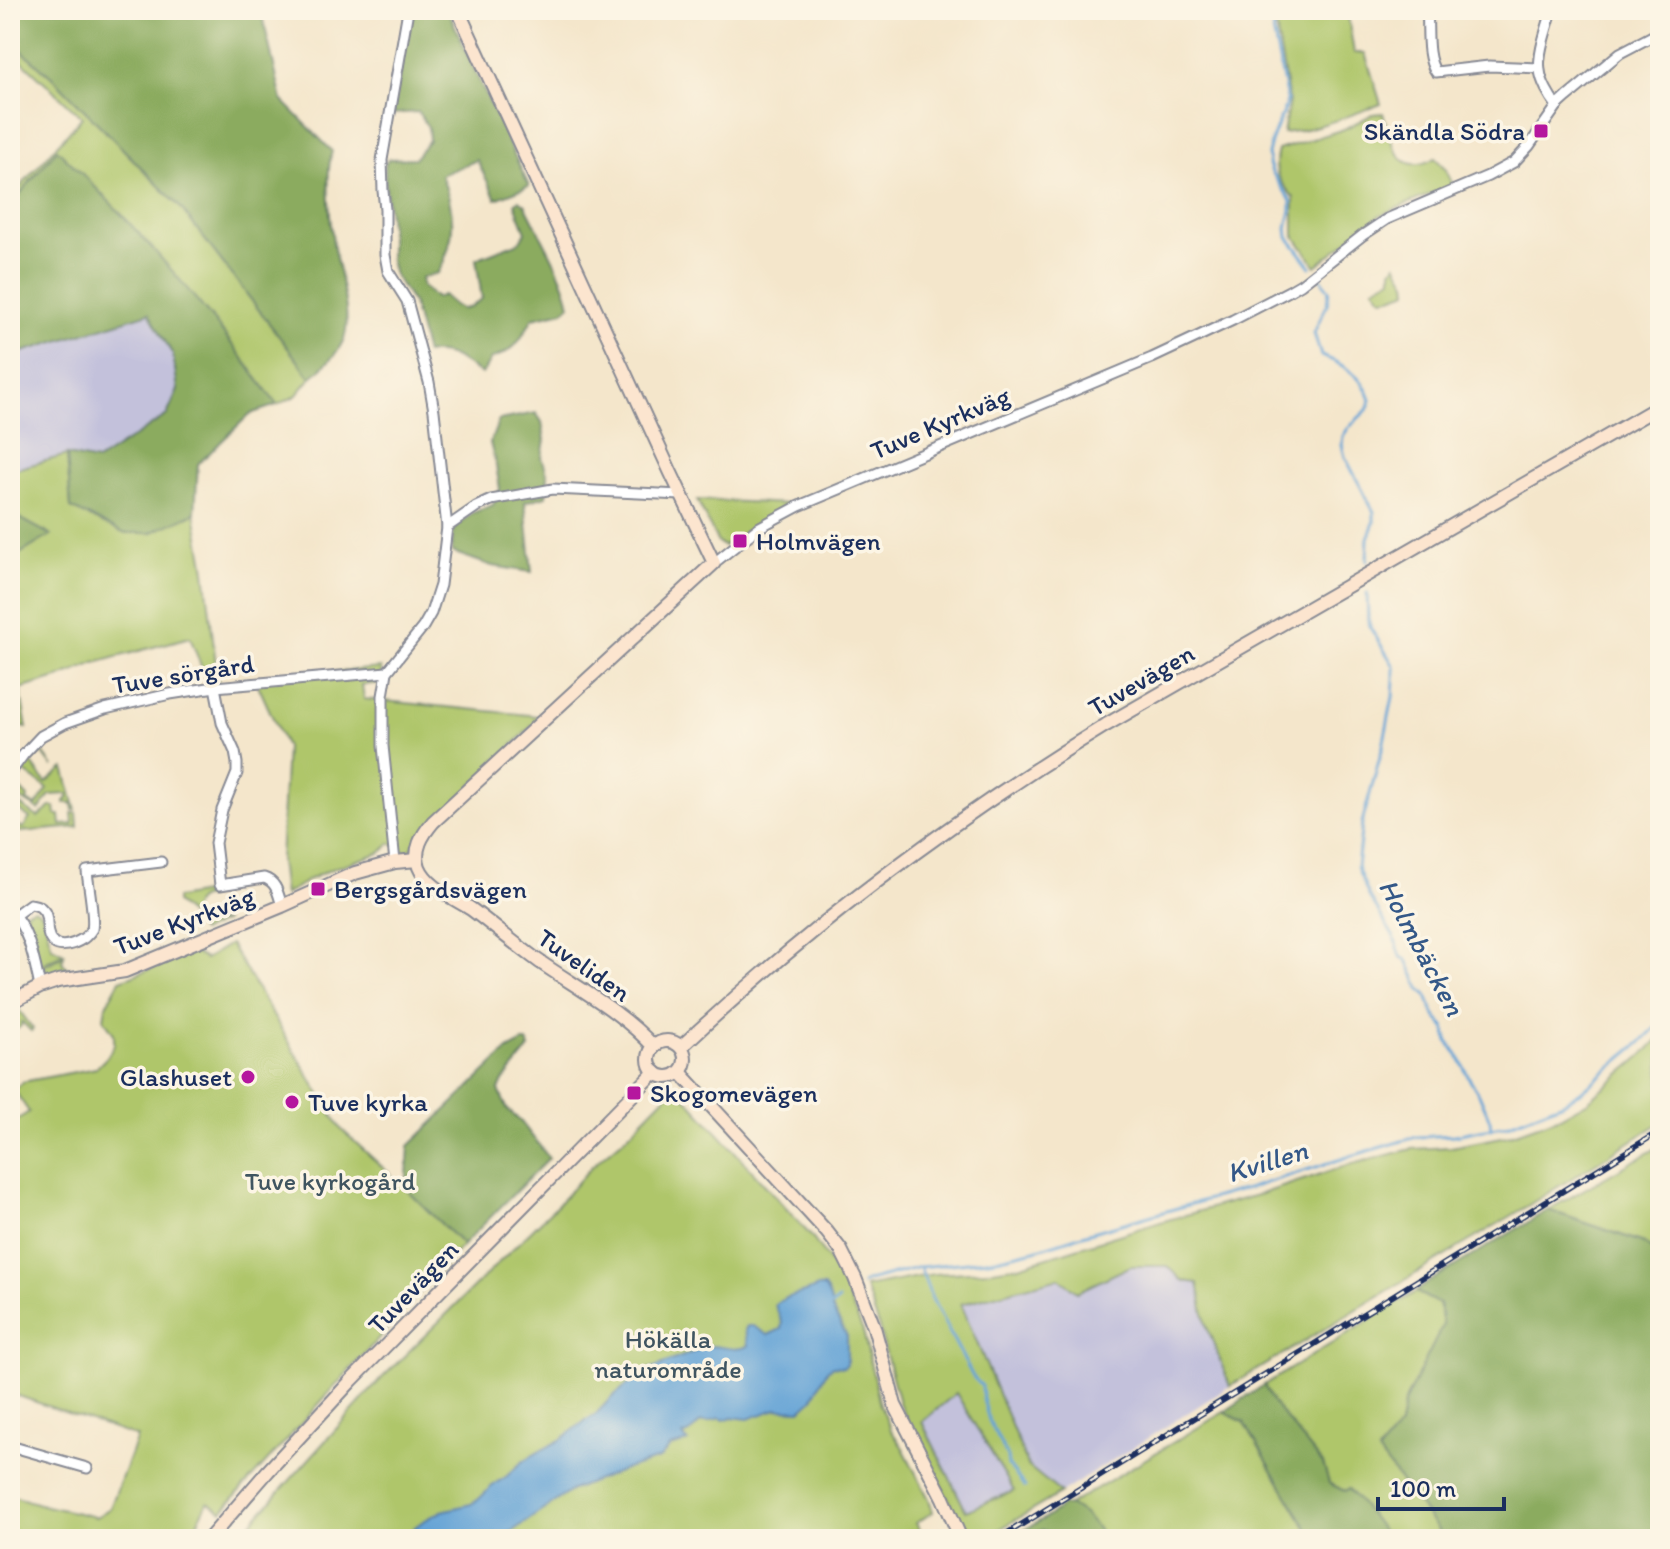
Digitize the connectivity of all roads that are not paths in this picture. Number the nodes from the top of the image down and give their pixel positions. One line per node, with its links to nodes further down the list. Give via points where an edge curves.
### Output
1 (408, 10): 10 (street, via 382,160 385,255 388,271 407,301 429,382)
2 (458, 10): 9 (street)
3 (1427, 10): 6 (street, via 1429,56 1436,72)
4 (1552, 10): 6 (street)
5 (1660, 32): 7 (street, Tuve Kyrkväg, via 1613,58)
6 (1539, 68): 7 (street)
7 (1557, 106): 11 (street, Tuve Kyrkväg, via 1514,162 1384,220 1276,298 1152,358 799,506 758,528)
8 (1660, 406): 23 (street, Tuvevägen, via 1043,765 877,880)
9 (681, 495): 10 (street, via 553,489 491,500); 11 (street)
10 (447, 527): 12 (street, via 431,613)
11 (714, 563): 15 (street, Tuve Kyrkväg, via 433,822 420,840)
12 (387, 672): 13 (street, Tuve sörgård); 17 (street, via 383,746)
13 (215, 687): 14 (street, Tuve sörgård, via 105,709 65,723 41,736); 18 (street, Tuve Kyrkväg, via 237,763 215,843 220,885 268,879)
14 (10, 773)
15 (417, 860): 17 (street, Tuve Kyrkväg); 22 (street, Tuveliden, via 429,882 613,1011)
16 (161, 862): 19 (street, via 87,871 91,931 70,946 51,941 40,907 30,904)
17 (395, 862): 18 (street, Tuve Kyrkväg, via 355,873)
18 (282, 906): 20 (street, Tuve Kyrkväg, via 125,971)
19 (12, 912): 20 (street, via 27,937)
20 (40, 987): 21 (street, Tuve Kyrkväg)
21 (10, 1003)
22 (654, 1047): 23 (street, via 668,1040); 24 (street, via 649,1059)
23 (681, 1047): 25 (street, via 686,1060)
24 (655, 1072): 25 (street, via 667,1077); 28 (street, Tuvevägen, via 351,1381)
25 (680, 1072): 29 (street, via 841,1250 874,1327 895,1405)
26 (10, 1446): 27 (street)
27 (87, 1468)
28 (209, 1539)
29 (961, 1539)

